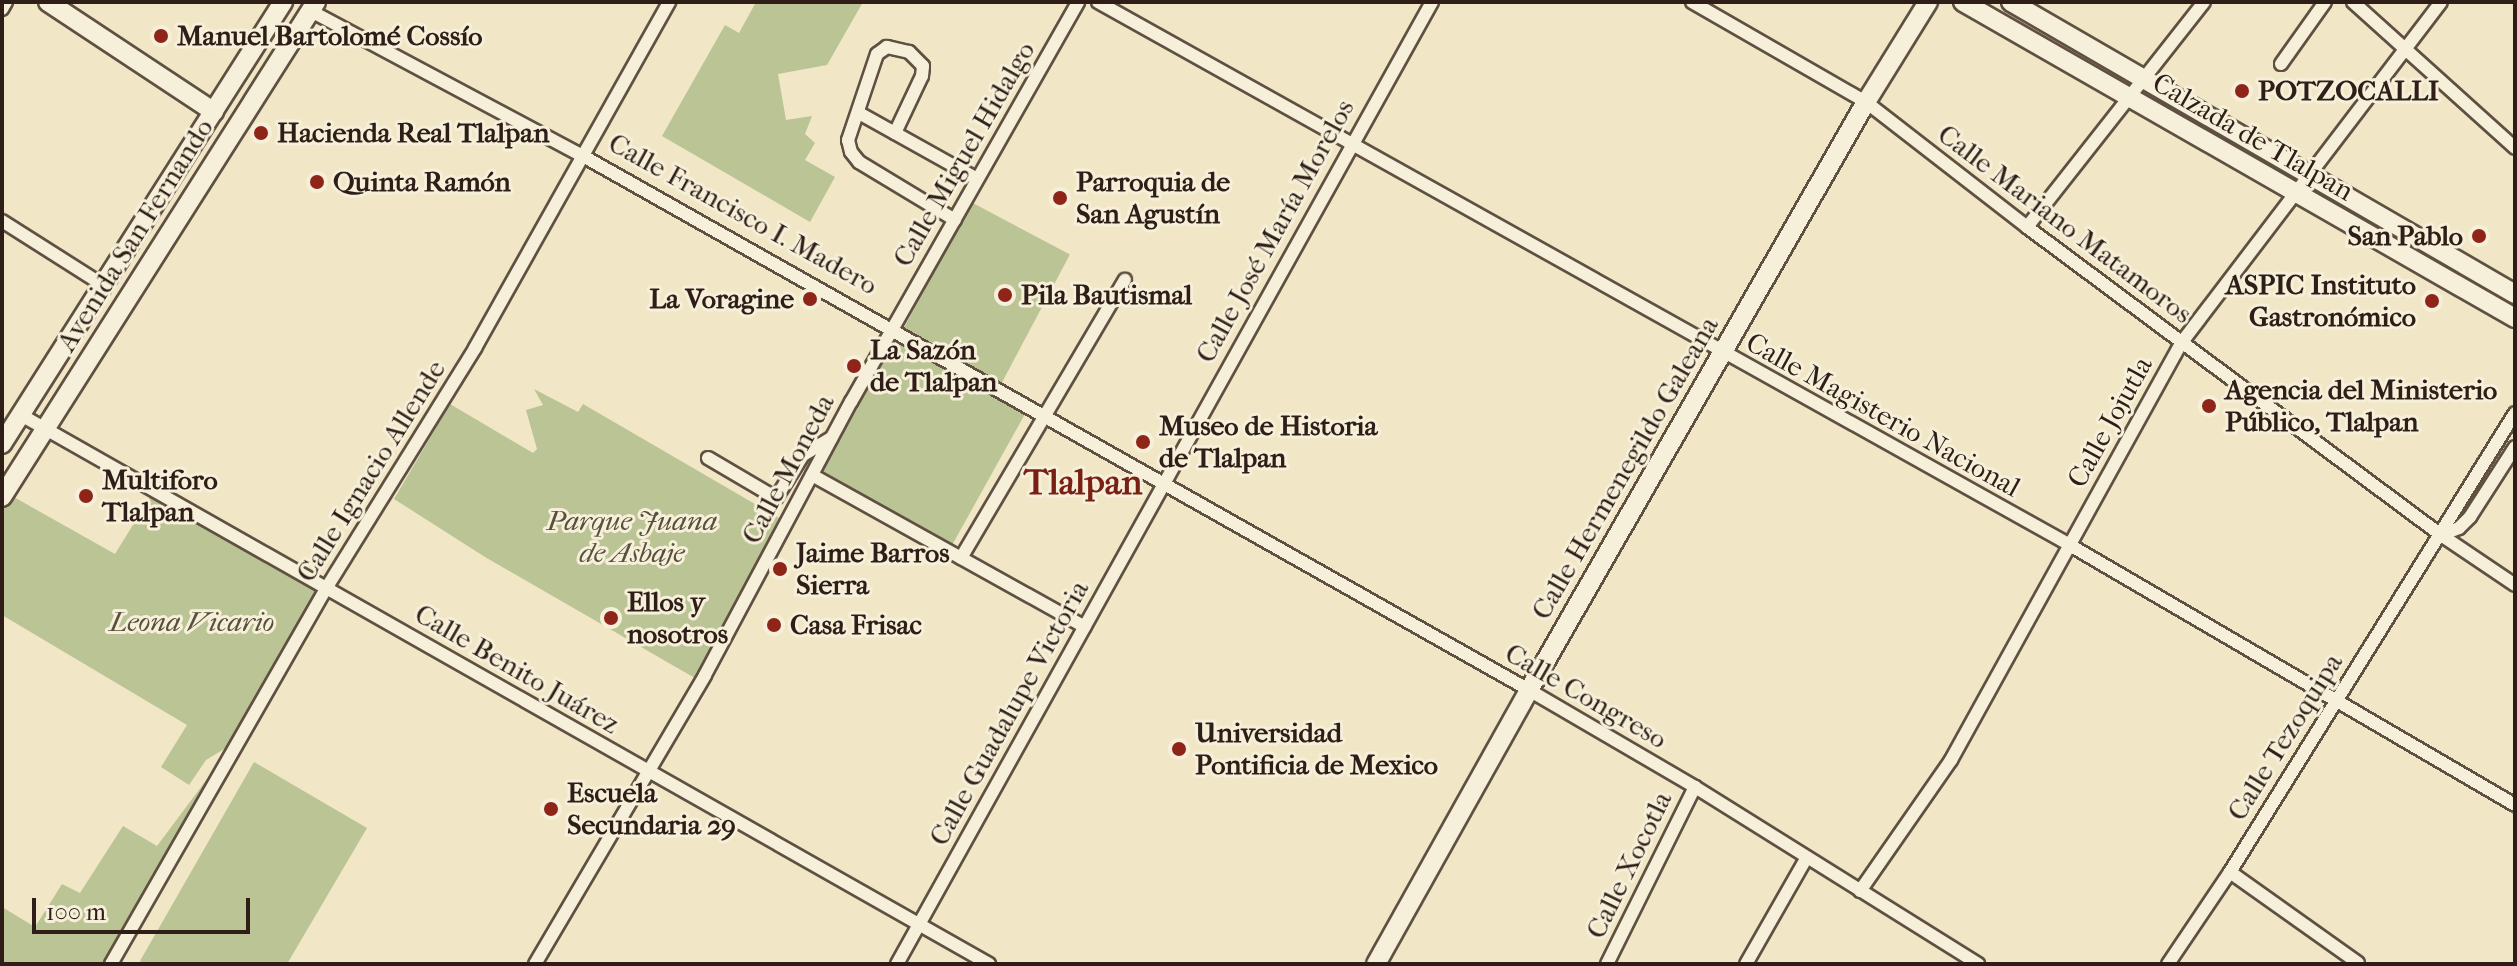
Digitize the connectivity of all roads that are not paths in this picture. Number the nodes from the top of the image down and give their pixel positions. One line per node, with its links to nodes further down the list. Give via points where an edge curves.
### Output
1 (6, 2): 18 (street)
2 (48, 2): 24 (main road)
3 (283, 2): 24 (main road, Avenida San Fernando)
4 (292, 2): 17 (main road, Calle Francisco I. Madero)
5 (669, 2): 29 (street, Calle Ignacio Allende)
6 (1078, 2): 31 (street, Calle Miguel Hidalgo)
7 (1098, 2): 27 (street, Calle Magisterio Nacional)
8 (1432, 2): 27 (street, Calle José María Morelos)
9 (1692, 2): 23 (street, Calle Mariano Matamoros)
10 (1928, 2): 23 (main road, Calle Hermenegildo Galeana)
11 (1963, 2): 22 (main road, Calzada de Tlalpan)
12 (2011, 2): 21 (main road, Calzada de Tlalpan)
13 (2204, 2): 21 (street)
14 (2325, 2): 20 (street)
15 (2353, 2): 19 (street)
16 (2441, 2): 19 (street, Calle Jojutla)
17 (313, 6): 29 (street, Calle Francisco I. Madero); 46 (main road, Avenida San Fernando)
18 (2, 9)
19 (2404, 49): 28 (street); 30 (street, Calle Jojutla)
20 (2281, 64)
21 (2143, 79): 22 (street); 30 (main road, Calzada de Tlalpan)
22 (2129, 98): 32 (main road, Calzada de Tlalpan); 35 (street)
23 (1866, 102): 35 (street, Calle Mariano Matamoros); 42 (main road, Calle Hermenegildo Galeana)
24 (214, 112): 37 (main road, Avenida San Fernando)
25 (859, 113): 26 (street); 26 (street, via 880,49 909,52 923,66 922,76); 33 (street, via 848,140 859,162)
26 (895, 133): 31 (street)
27 (1351, 143): 42 (street, Calle Magisterio Nacional); 52 (street, Calle José María Morelos)
28 (2515, 148)
29 (583, 156): 40 (street, Calle Francisco I. Madero); 58 (street, Calle Ignacio Allende, via 475,348)
30 (2310, 175): 32 (street, Calle Jojutla); 38 (main road, Calzada de Tlalpan)
31 (977, 179): 33 (street, Calle Miguel Hidalgo)
32 (2297, 195): 39 (main road, Calzada de Tlalpan); 41 (street, Calle Jojutla)
33 (955, 220): 40 (street, Calle Miguel Hidalgo)
34 (2, 221): 37 (street)
35 (2027, 227): 41 (street, Calle Mariano Matamoros)
36 (1125, 280): 45 (street)
37 (103, 285): 44 (main road, Avenida San Fernando)
38 (2515, 294)
39 (2515, 318)
40 (892, 329): 45 (street, Calle Francisco I. Madero); 47 (street, Calle Moneda)
41 (2182, 342): 54 (street, Calle Mariano Matamoros); 55 (street, Calle Jojutla)
42 (1724, 353): 55 (street, Calle Magisterio Nacional); 60 (main road, Calle Hermenegildo Galeana)
43 (2515, 413): 54 (street, Calle Tezoquipa)
44 (21, 415): 46 (street, Calle Benito Juárez); 48 (main road, Avenida San Fernando)
45 (1043, 415): 52 (street, Calle Francisco I. Madero); 56 (street)
46 (45, 429): 53 (main road, Avenida San Fernando); 58 (street, Calle Benito Juárez)
47 (833, 436): 50 (street, via 803,455 776,498); 51 (street, Calle Moneda)
48 (2, 444)
49 (2515, 447): 54 (street, Calle Tezoquipa, via 2470,517)
50 (708, 458)
51 (812, 475): 56 (street); 62 (street, Calle Moneda, via 705,675)
52 (1162, 484): 59 (street, Calle Guadalupe Victoria); 60 (street, Calle Congreso)
53 (2, 497)
54 (2441, 535): 57 (street, Calle Mariano Matamoros); 61 (street, Calle Tezoquipa)
55 (2068, 544): 61 (street, Calle Magisterio Nacional); 67 (street, Calle Jojutla, via 1951,760)
56 (961, 558): 59 (street)
57 (2515, 585)
58 (327, 587): 62 (street, Calle Benito Juárez); 70 (street, Calle Ignacio Allende)
59 (1085, 627): 68 (street, Calle Guadalupe Victoria)
60 (1529, 690): 63 (street, Calle Congreso); 75 (main road, Calle Hermenegildo Galeana)
61 (2335, 702): 64 (street, Calle Magisterio Nacional); 66 (street, Calle Tezoquipa)
62 (646, 770): 68 (street, Calle Benito Juárez); 72 (street, Calle Moneda)
63 (1695, 787): 65 (street, Calle Congreso); 76 (street, Calle Xocotla)
64 (2515, 805)
65 (1806, 859): 67 (street, Calle Congreso); 77 (street)
66 (2230, 872): 71 (street); 79 (street, Calle Tezoquipa)
67 (1860, 891): 69 (street, Calle Congreso)
68 (919, 924): 73 (street, Calle Guadalupe Victoria); 74 (street, Calle Benito Juárez)
69 (1964, 960): 78 (street, Calle Congreso)
70 (115, 963)
71 (2358, 963)
72 (535, 964)
73 (897, 964)
74 (989, 964)
75 (1376, 964)
76 (1607, 964)
77 (1746, 964)
78 (1978, 964)
79 (2168, 964)

